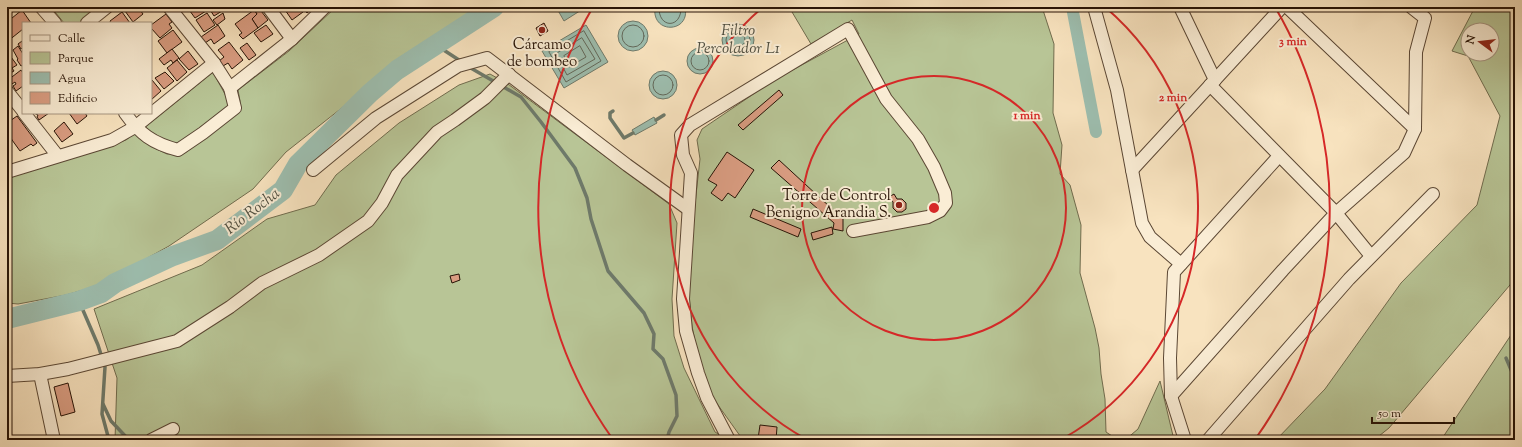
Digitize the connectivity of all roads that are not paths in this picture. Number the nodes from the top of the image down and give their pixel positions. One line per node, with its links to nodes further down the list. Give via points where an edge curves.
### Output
1 (42, 7): 11 (street)
2 (107, 7): 12 (street)
3 (169, 7): 14 (street)
4 (268, 7): 13 (street)
5 (325, 7): 13 (street)
6 (1094, 7): 29 (street, via 1117,90)
7 (1180, 7): 16 (street)
8 (1282, 7): 16 (street)
9 (1287, 7): 25 (street)
10 (1417, 9): 25 (street, via 1425,18 1416,52)
11 (54, 22)
12 (88, 22)
13 (292, 39): 17 (street)
14 (214, 63): 17 (street); 20 (street)
15 (509, 74): 28 (street, via 487,58 458,66 376,118); 32 (street); 37 (street, via 485,98 437,132 397,175 382,203 368,221 319,255 262,283 230,308 177,341)
16 (1212, 83): 27 (street); 29 (street)
17 (230, 88): 24 (street, via 235,108 178,150 147,138)
18 (7, 90): 19 (street)
19 (22, 109)
20 (152, 113)
21 (26, 114): 26 (street)
22 (126, 114): 24 (street)
23 (151, 114): 24 (street)
24 (135, 127): 26 (street, via 112,140)
25 (1415, 129): 33 (street, via 1404,153)
26 (57, 156): 30 (street)
27 (1279, 156): 33 (street); 36 (street)
28 (313, 170)
29 (1132, 170): 36 (street, via 1142,223 1150,236)
30 (7, 172)
31 (1433, 194): 35 (street)
32 (688, 209): 34 (street, via 691,173 683,155 681,135 690,125 848,29 886,99 918,139 934,167 945,193 946,203 940,211 928,218); 43 (street, via 683,299 686,331 698,373)
33 (1336, 213): 35 (street); 39 (street)
34 (853, 231)
35 (1371, 256): 45 (street)
36 (1181, 264): 39 (street, via 1174,272)
37 (40, 374): 38 (street); 41 (street)
38 (7, 376)
39 (1171, 396): 44 (street)
40 (173, 429): 42 (street)
41 (54, 440)
42 (151, 440)
43 (729, 440)
44 (1185, 440)
45 (1208, 440)

